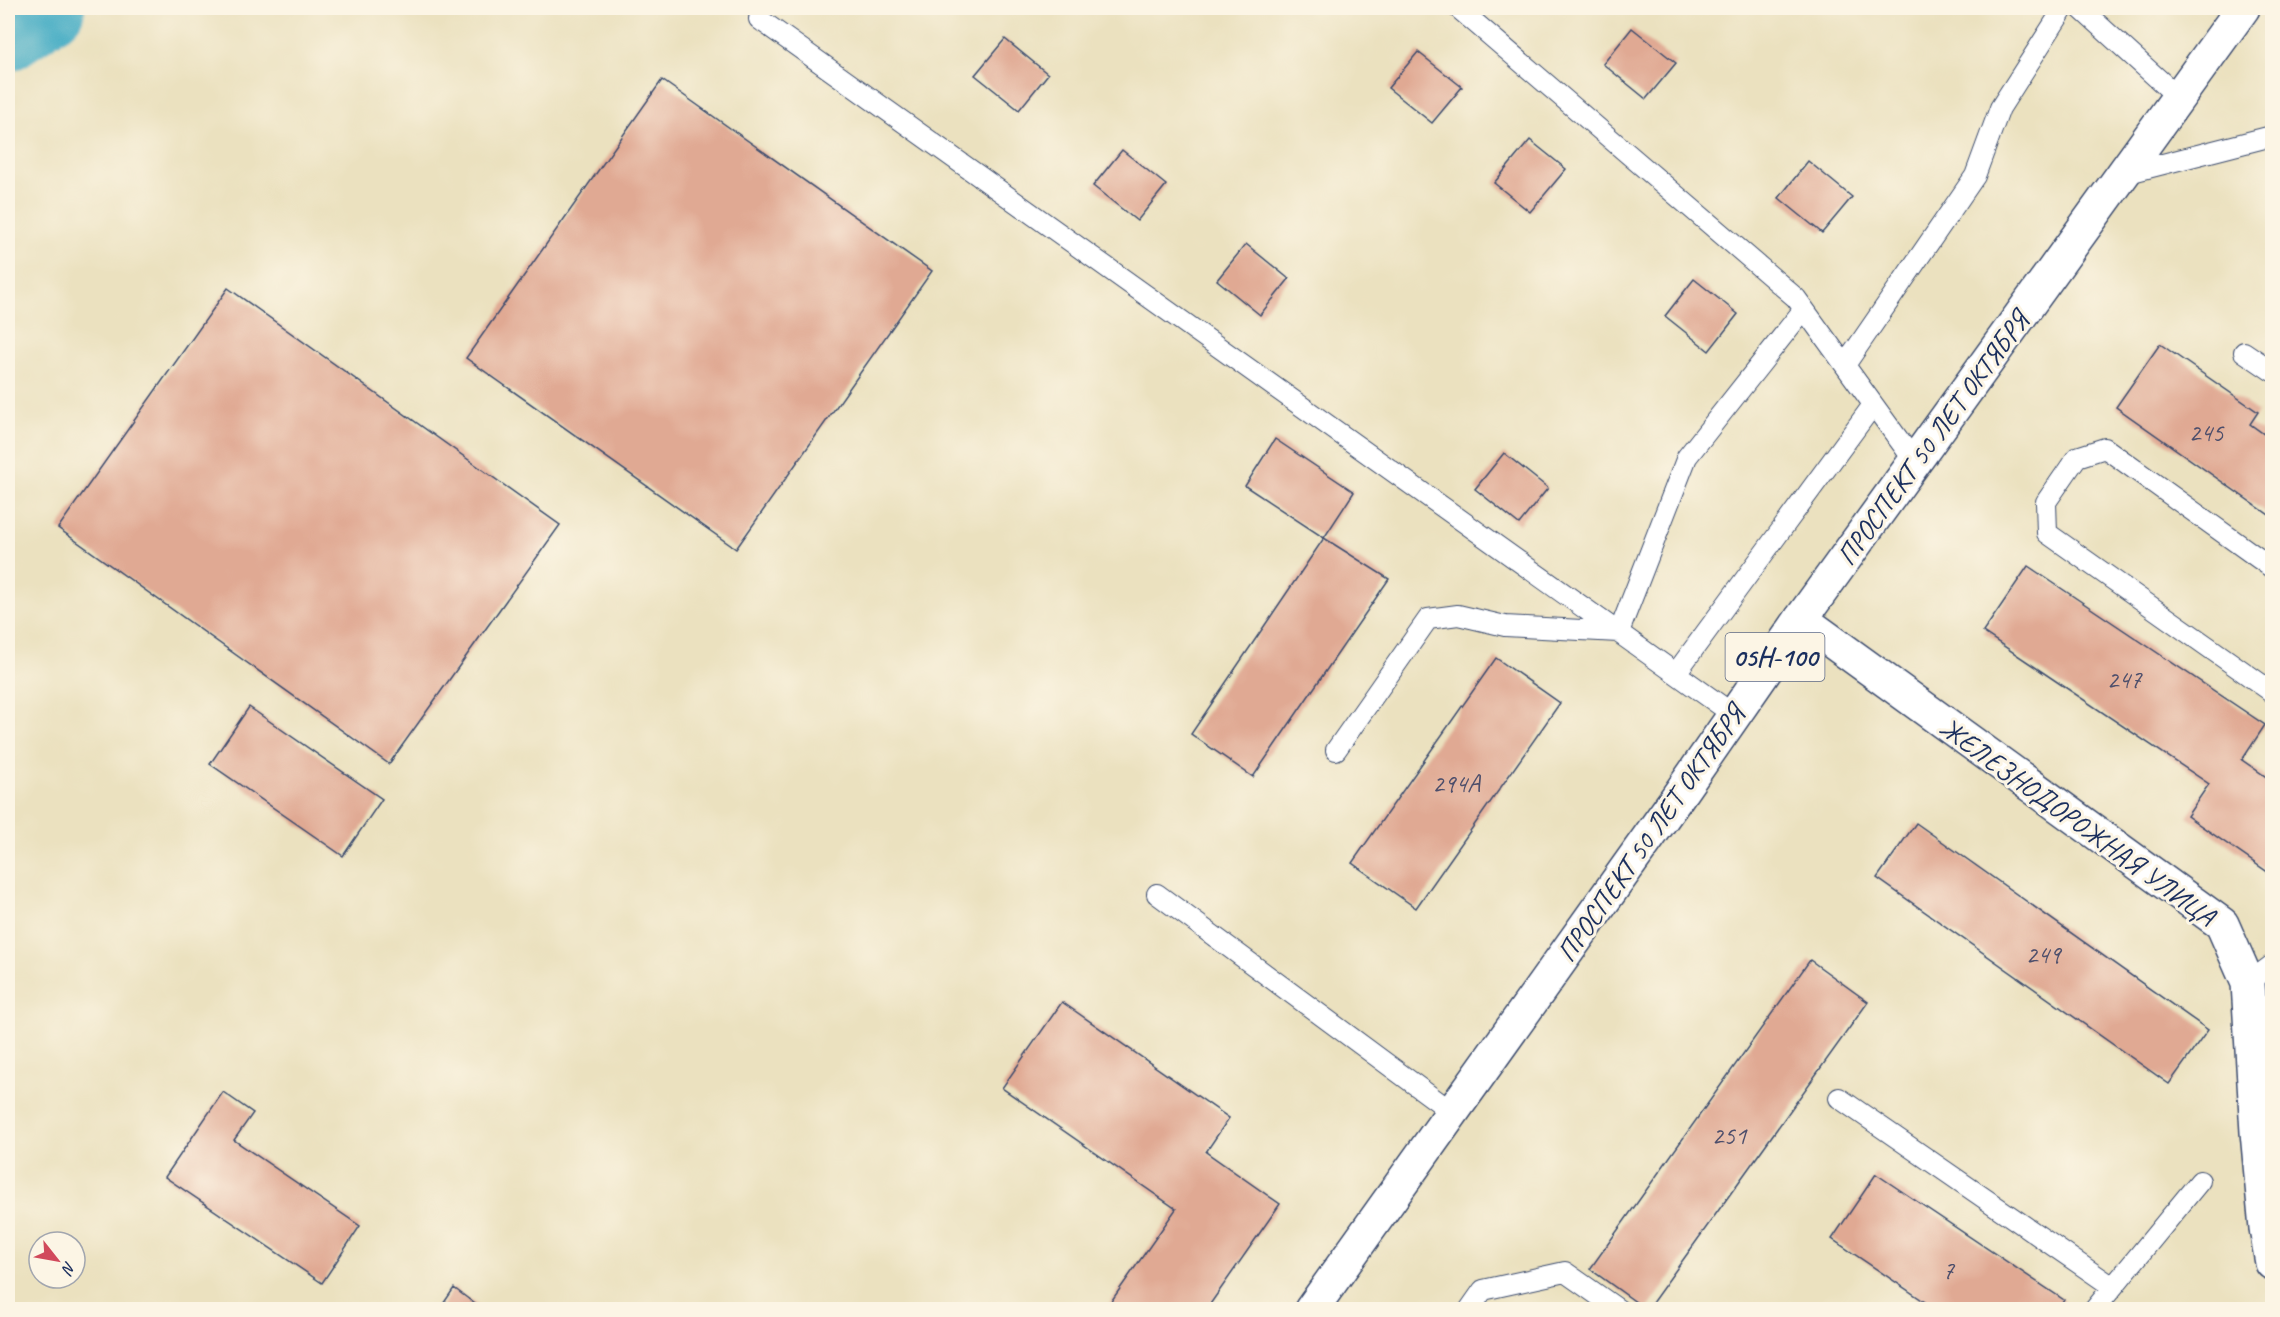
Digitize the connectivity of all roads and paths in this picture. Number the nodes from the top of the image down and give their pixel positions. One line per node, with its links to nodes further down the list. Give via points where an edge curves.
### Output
1 (1458, 8): 9 (lane, via 1796,298)
2 (2064, 8): 11 (lane, via 2000,108 1974,176)
3 (2080, 8): 6 (lane)
4 (2244, 8): 6 (main road, ПРОСПЕКТ 50 ЛЕТ ОКТЯБРЯ / 05Н-100)
5 (759, 19): 17 (lane)
6 (2178, 98): 8 (main road, ПРОСПЕКТ 50 ЛЕТ ОКТЯБРЯ / 05Н-100)
7 (2272, 136): 8 (lane)
8 (2123, 174): 14 (main road, ПРОСПЕКТ 50 ЛЕТ ОКТЯБРЯ / 05Н-100)
9 (1804, 309): 11 (lane); 17 (lane, via 1687,457)
10 (2244, 352): 12 (lane)
11 (1845, 365): 13 (lane)
12 (2272, 371)
13 (1873, 405): 14 (lane); 18 (lane)
14 (1915, 462): 16 (main road, ПРОСПЕКТ 50 ЛЕТ ОКТЯБРЯ / 05Н-100)
15 (2272, 568): 19 (lane, via 2105,448 2077,457 2046,502 2048,533)
16 (1801, 619): 20 (main road, ПРОСПЕКТ 50 ЛЕТ ОКТЯБРЯ / 05Н-100); 23 (main road, ЖЕЛЕЗНОДОРОЖНАЯ УЛИЦА, via 2222,924)
17 (1619, 632): 18 (lane); 21 (lane, via 1505,626 1458,615 1428,620)
18 (1676, 673): 20 (lane)
19 (2272, 692)
20 (1734, 715): 25 (main road, ПРОСПЕКТ 50 ЛЕТ ОКТЯБРЯ / 05Н-100)
21 (1336, 750)
22 (1157, 894): 25 (lane)
23 (2260, 974): 27 (main road, ЖЕЛЕЗНОДОРОЖНАЯ УЛИЦА, via 2257,1132)
24 (1839, 1098): 28 (lane)
25 (1452, 1112): 29 (main road, ПРОСПЕКТ 50 ЛЕТ ОКТЯБРЯ / 05Н-100)
26 (2200, 1181): 28 (lane)
27 (2272, 1263)
28 (2113, 1287): 32 (lane)
29 (1311, 1310)
30 (1469, 1310): 31 (lane, via 1483,1290 1565,1272)
31 (1619, 1310)
32 (2094, 1310)

